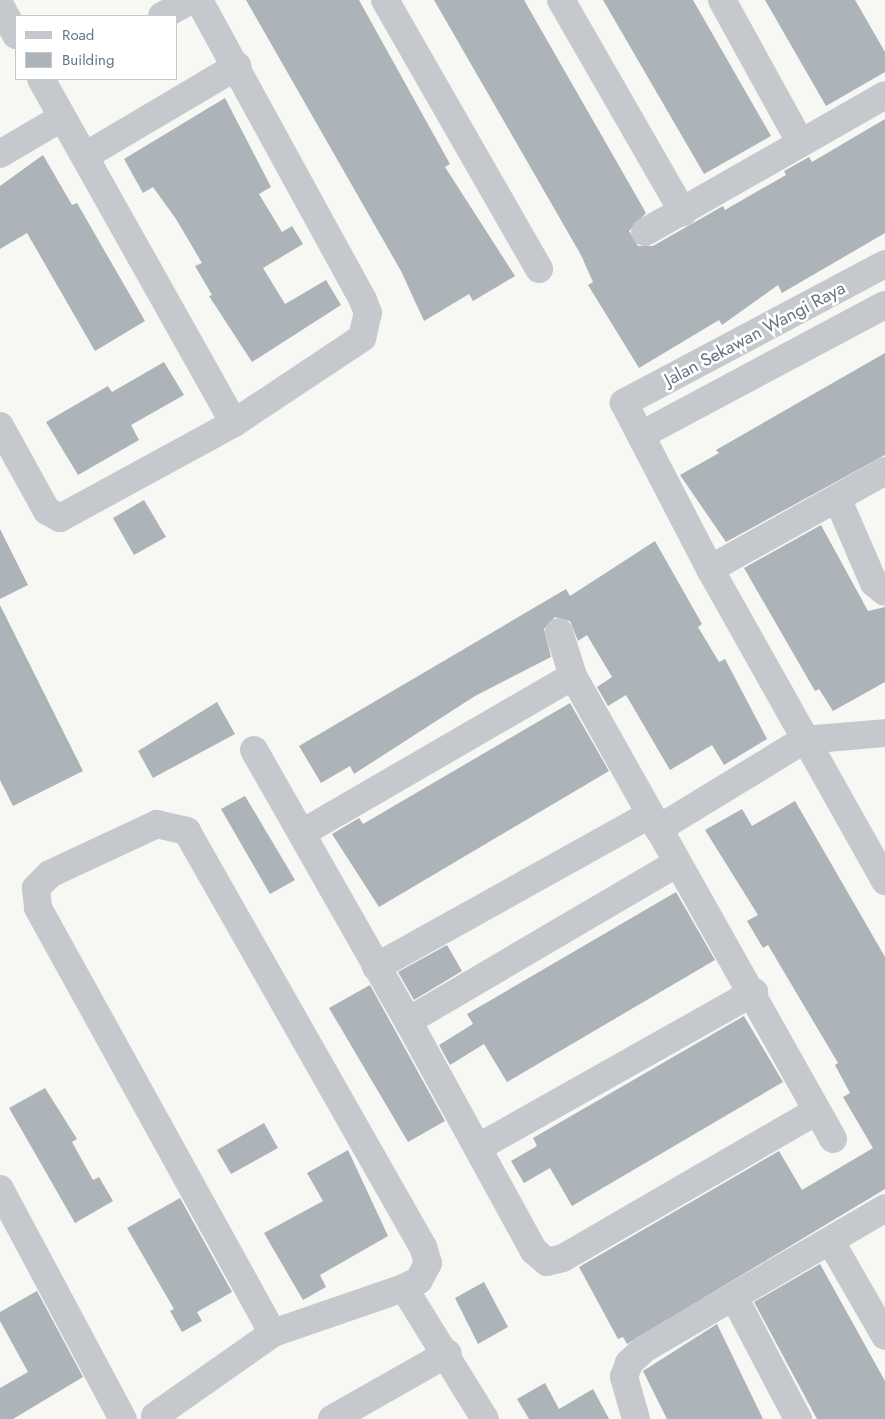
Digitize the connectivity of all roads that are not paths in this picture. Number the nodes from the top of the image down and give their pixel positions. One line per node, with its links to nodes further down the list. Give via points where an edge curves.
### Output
1 (191, 0): 7 (street)
2 (199, 0): 9 (street)
3 (561, 0): 16 (street)
4 (722, 0): 13 (street)
5 (387, 1): 19 (street)
6 (0, 5): 8 (street)
7 (164, 15)
8 (15, 33)
9 (237, 66): 15 (street); 21 (street, via 368,313 362,338)
10 (44, 80): 12 (street)
11 (885, 95): 13 (street)
12 (61, 118): 14 (street); 15 (street)
13 (800, 142): 16 (street)
14 (0, 154)
15 (85, 156): 21 (street)
16 (683, 212): 17 (street)
17 (645, 232)
18 (885, 264): 23 (street, Jalan Sekawan Wangi Raya, via 624,403)
19 (539, 268)
20 (885, 305): 23 (street, Jalan Sekawan Wangi Raya)
21 (234, 423): 22 (street, via 60,518 47,511)
22 (0, 426)
23 (643, 434): 26 (street)
24 (885, 471): 25 (street)
25 (838, 500): 26 (street); 27 (street, via 874,583)
26 (710, 569): 31 (street)
27 (885, 592)
28 (559, 632): 29 (street)
29 (573, 676): 33 (street); 34 (street)
30 (885, 734): 31 (street)
31 (804, 740): 33 (street); 36 (street)
32 (254, 750): 34 (street)
33 (653, 822): 35 (street); 37 (street)
34 (302, 833): 37 (street)
35 (677, 863): 38 (street); 39 (street)
36 (885, 881)
37 (376, 967): 39 (street)
38 (754, 992): 40 (street); 42 (street)
39 (408, 1021): 42 (street)
40 (817, 1111): 41 (street); 42 (street, via 563,1258 547,1262 534,1251)
41 (833, 1139)
42 (479, 1147)
43 (0, 1189): 52 (street)
44 (885, 1208): 45 (street)
45 (831, 1242): 47 (street); 49 (street)
46 (404, 1288): 48 (street); 48 (street, via 426,1272 423,1247 187,831 157,824 50,874 36,888 38,908); 50 (street)
47 (734, 1297): 55 (street, via 644,1349 629,1363 626,1391); 56 (street)
48 (273, 1333): 51 (street)
49 (885, 1336)
50 (448, 1353): 53 (street); 54 (street)
51 (156, 1418)
52 (123, 1419)
53 (332, 1419)
54 (485, 1419)
55 (636, 1419)
56 (798, 1419)

